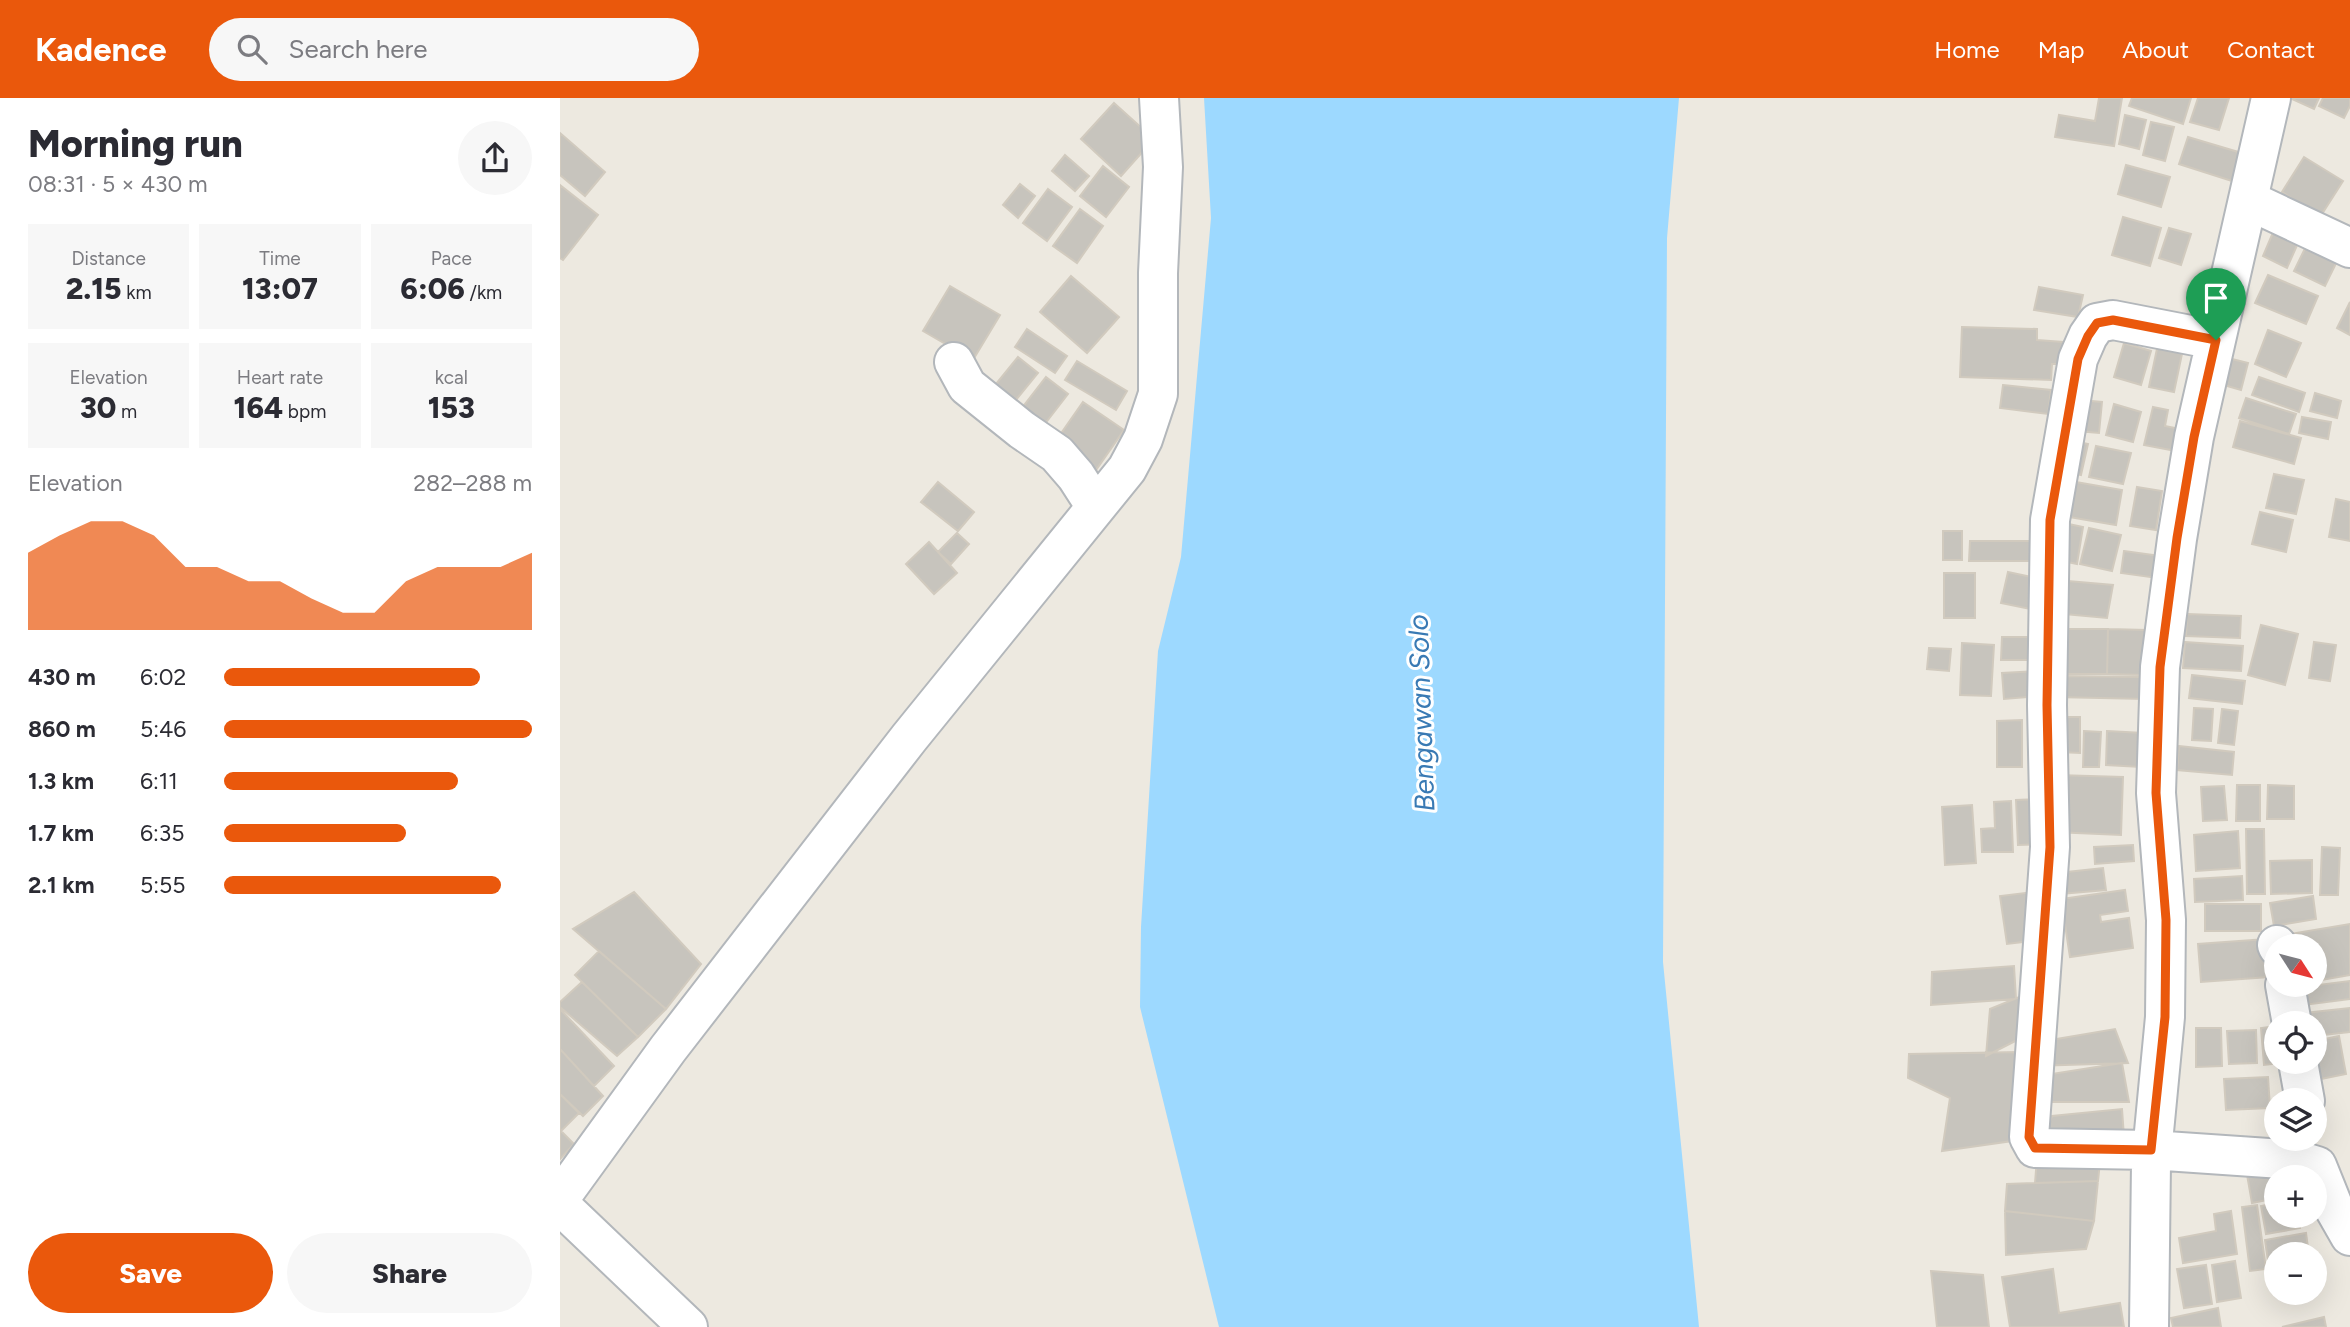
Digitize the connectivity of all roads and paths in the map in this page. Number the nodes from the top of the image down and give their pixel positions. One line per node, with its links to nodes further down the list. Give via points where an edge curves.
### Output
1 (1129, 98): 3 (street)
2 (2271, 98): 4 (street)
3 (1160, 111): 8 (street, via 1158,394 1143,439)
4 (2248, 200): 5 (street); 6 (street)
5 (2350, 248)
6 (2216, 340): 9 (street, via 2194,437 2160,667 2156,793 2166,920 2165,1017); 9 (street, via 2113,320 2097,323 2078,359 2050,520 2050,847 2029,1137 2035,1148)
7 (954, 362): 8 (street, via 968,386 1057,454)
8 (1096, 508): 11 (street, via 900,748 668,1049)
9 (2151, 1150): 10 (street, via 2297,1160); 15 (street)
10 (2315, 1153): 13 (street, via 2334,1208)
11 (560, 1198)
12 (560, 1205): 14 (street)
13 (2350, 1236)
14 (688, 1327)
15 (2149, 1327)

